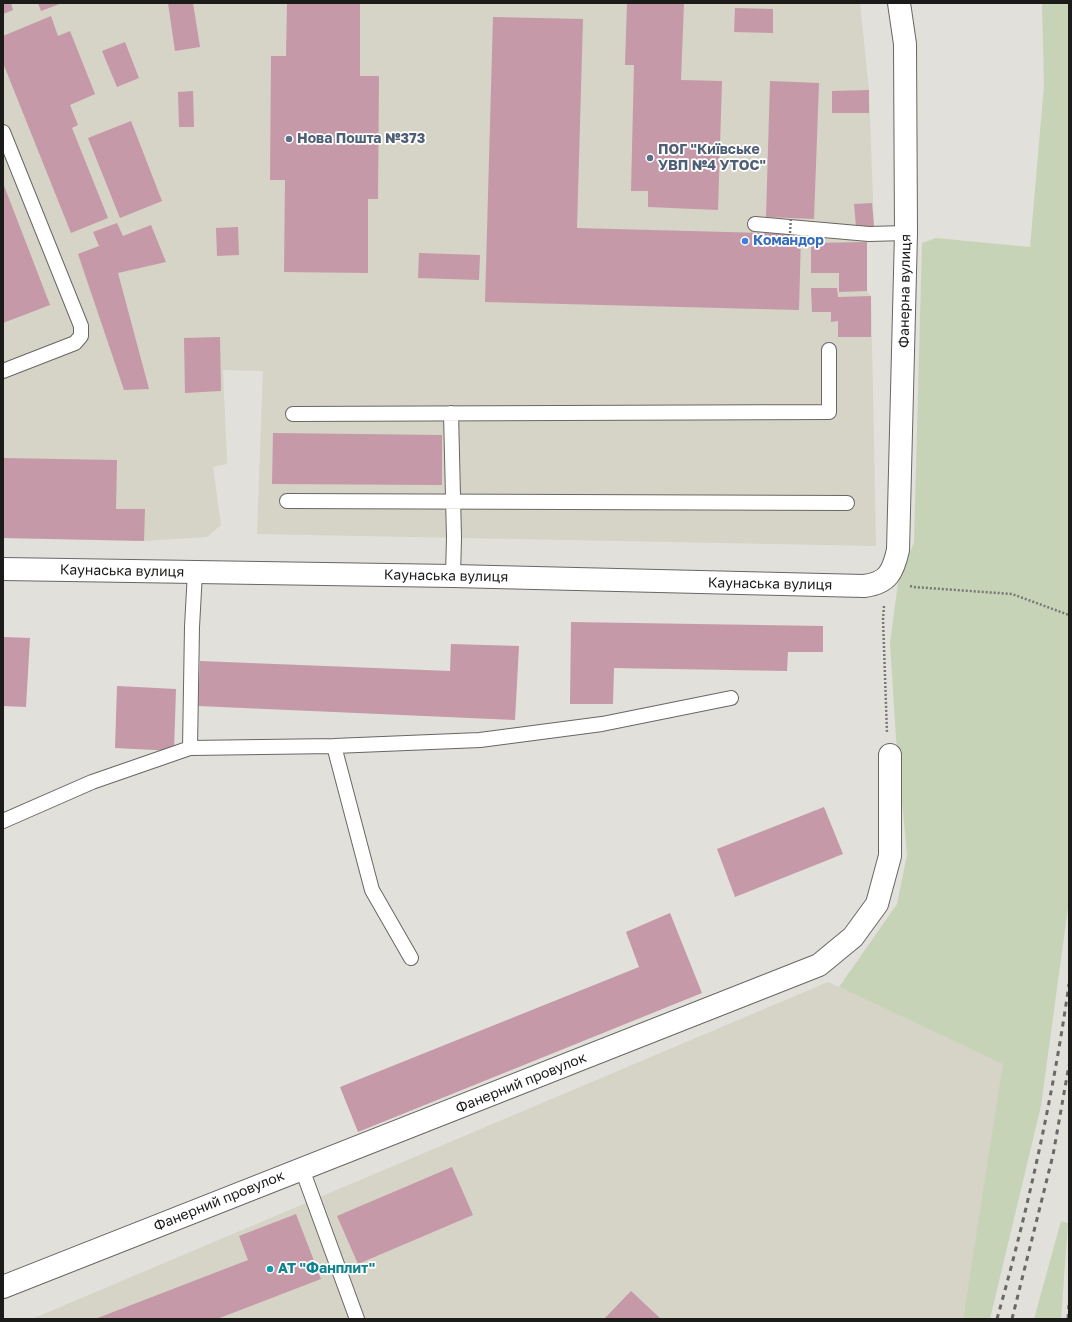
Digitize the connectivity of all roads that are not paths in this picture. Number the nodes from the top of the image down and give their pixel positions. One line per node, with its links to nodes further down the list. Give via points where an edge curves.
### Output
1 (899, 3): 4 (street, Фанерна вулиця, via 905,44)
2 (3, 132): 6 (lane, via 81,326 81,336 75,343)
3 (755, 224): 4 (lane, via 868,234)
4 (906, 233): 15 (street, Фанерна вулиця, via 898,550 894,566)
5 (829, 350): 8 (lane, via 829,412)
6 (3, 371)
7 (293, 414): 8 (lane)
8 (451, 414): 10 (lane)
9 (287, 500): 10 (lane)
10 (453, 501): 11 (lane); 14 (lane)
11 (847, 503)
12 (3, 569): 13 (street, Каунаська вулиця)
13 (195, 572): 14 (street, Каунаська вулиця); 18 (lane)
14 (453, 576): 15 (street, Каунаська вулиця, via 864,586 876,584)
15 (887, 577)
16 (731, 698): 17 (lane, via 602,724 480,740)
17 (334, 746): 18 (lane); 21 (lane, via 372,890)
18 (190, 748): 20 (lane, via 92,782)
19 (890, 755): 22 (street, Фанерний провулок, via 890,856 876,904 853,937 819,965)
20 (3, 821)
21 (411, 958)
22 (302, 1169): 23 (street, Фанерний провулок); 24 (lane)
23 (3, 1287)
24 (357, 1319)

